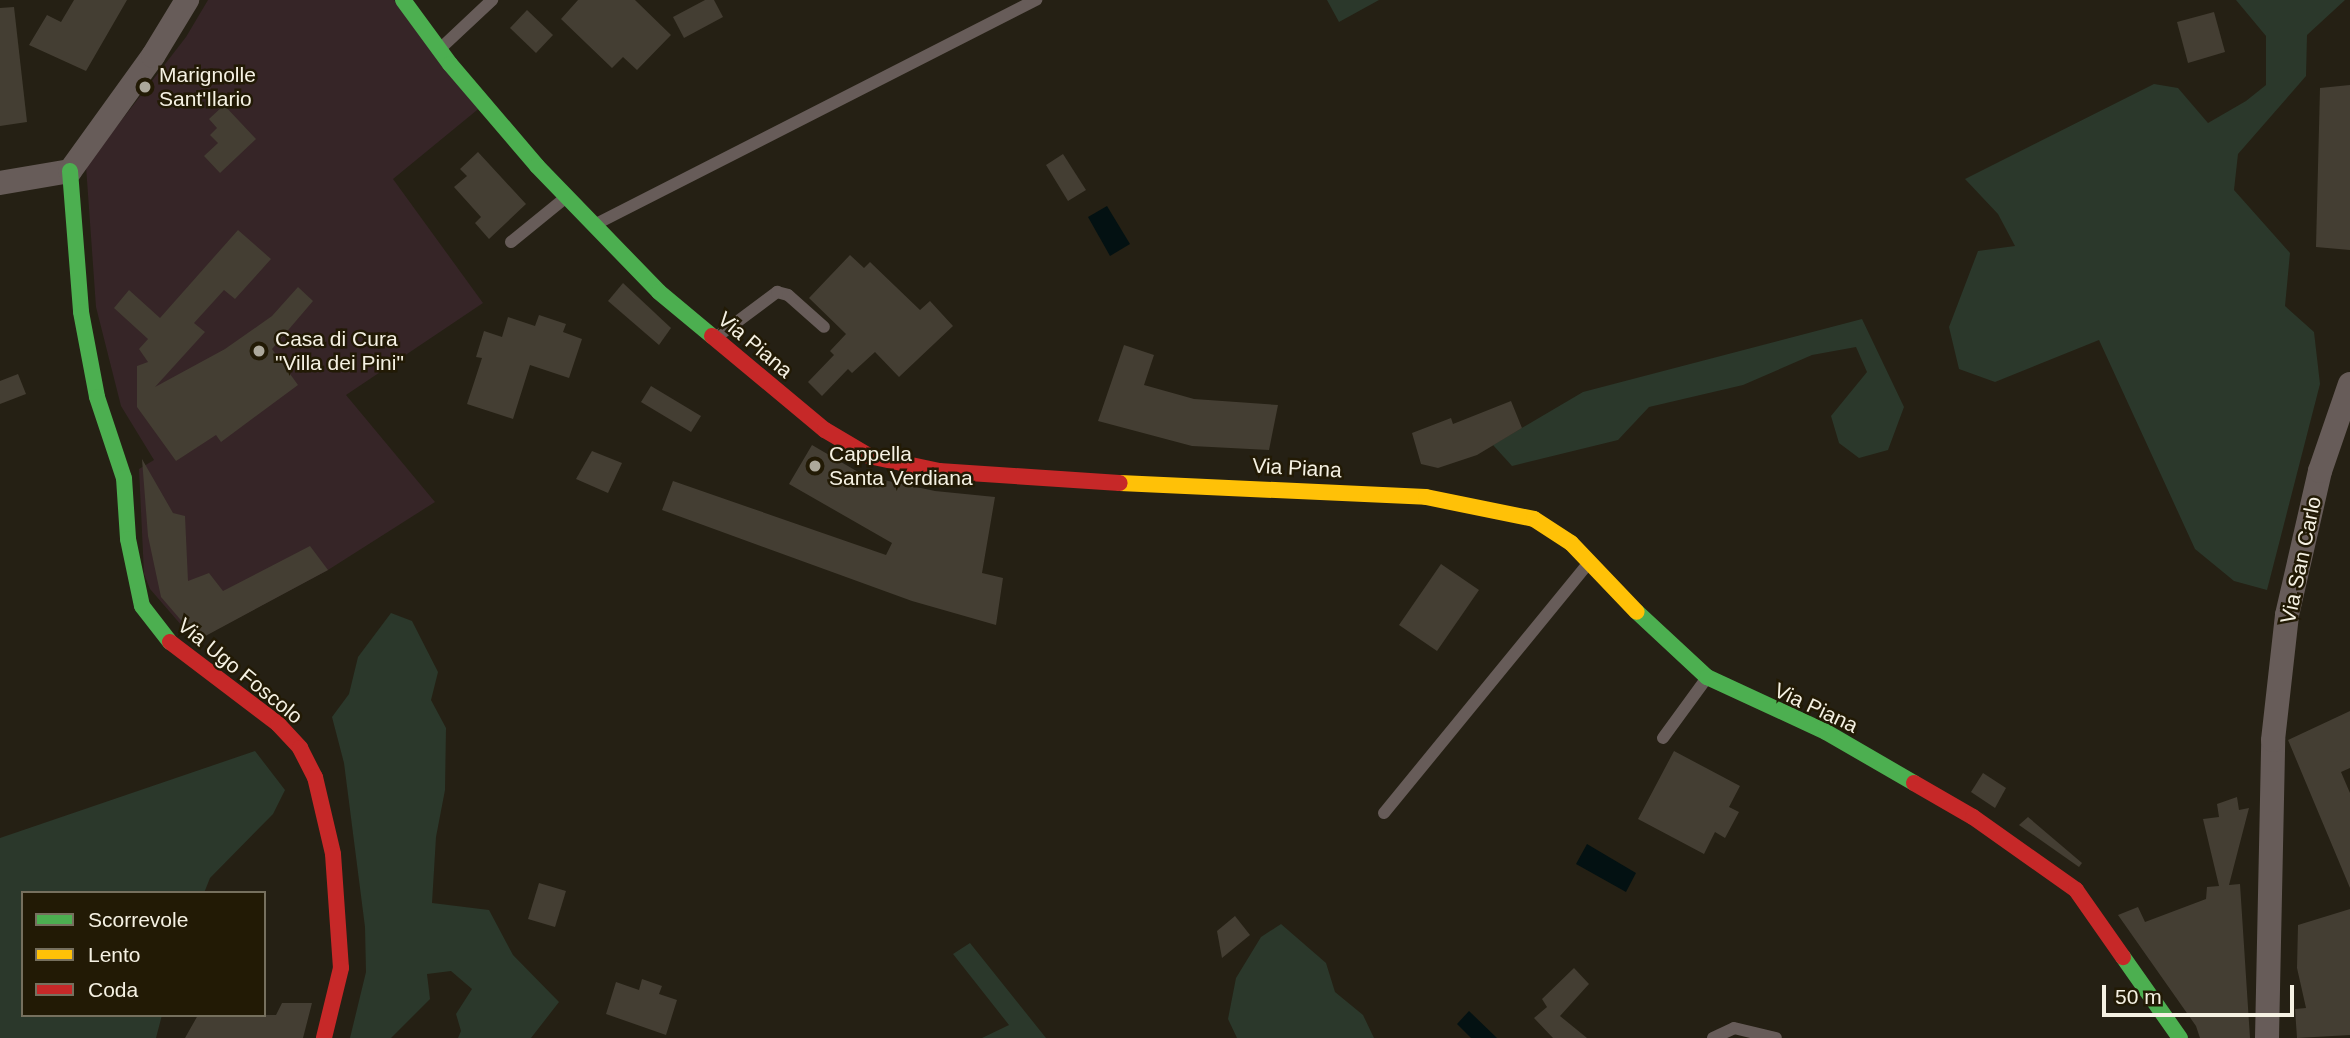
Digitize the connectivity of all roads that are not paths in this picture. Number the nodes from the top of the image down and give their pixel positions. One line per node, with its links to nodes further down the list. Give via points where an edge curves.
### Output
1 (187, 0): 6 (street, via 153,56)
2 (403, 0): 5 (street, Via Piana)
3 (492, 0): 5 (lane)
4 (1036, 0): 9 (lane)
5 (440, 50): 8 (street, Via Piana)
6 (69, 171): 7 (street); 18 (street, Via Ugo Foscolo, via 81,312 97,397 124,478 128,539 142,606 174,647 278,724 300,747 315,777 333,854 341,968)
7 (0, 183)
8 (567, 197): 9 (street, Via Piana); 10 (lane)
9 (594, 225): 12 (street, Via Piana, via 659,292)
10 (511, 242)
11 (824, 327): 12 (lane, via 788,295 777,292)
12 (715, 338): 14 (street, Via Piana, via 825,430 869,456 939,471 1019,479 1426,497 1534,519)
13 (2350, 384): 22 (street, Via San Carlo, via 2320,471 2287,615 2273,740)
14 (1590, 562): 15 (street, Via Piana, via 1676,653); 17 (lane)
15 (1707, 677): 16 (lane); 21 (street, Via Piana, via 1871,758 1973,817 2076,890)
16 (1663, 738)
17 (1384, 813)
18 (324, 1038)
19 (1713, 1038): 20 (lane, via 1734,1028)
20 (1776, 1038)
21 (2180, 1038)
22 (2267, 1038)

